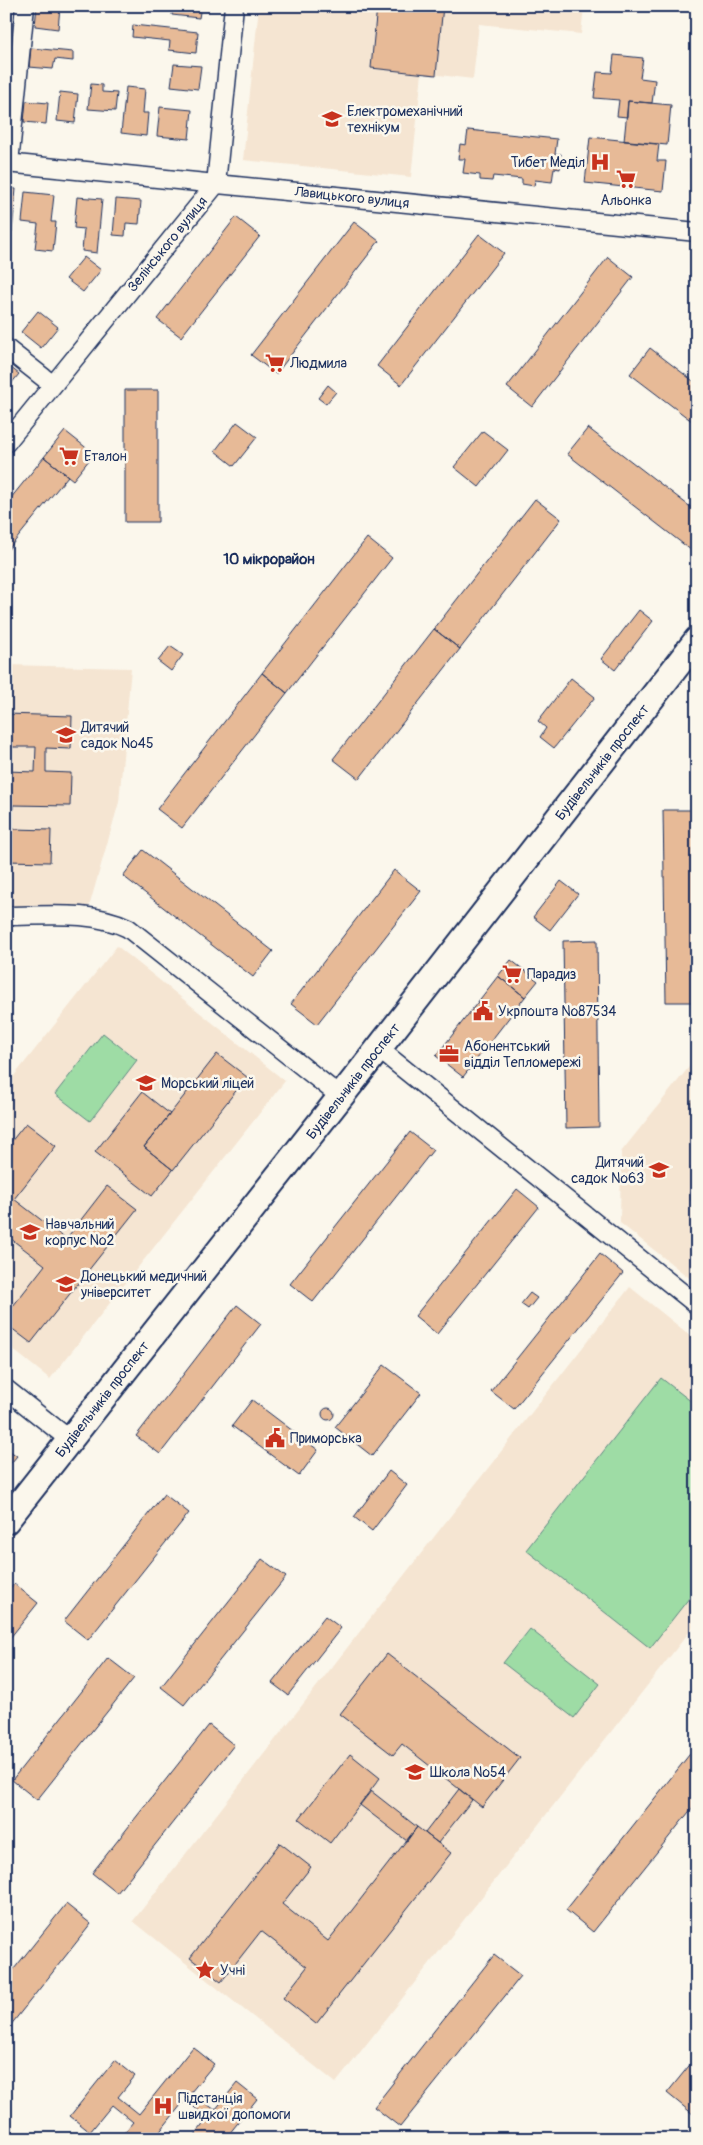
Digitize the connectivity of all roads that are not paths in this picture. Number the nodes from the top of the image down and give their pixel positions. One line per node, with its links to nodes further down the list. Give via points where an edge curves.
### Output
1 (25, 6): 3 (street)
2 (234, 6): 4 (street, Зелінського вулиця)
3 (8, 163): 4 (street, Лавицького вулиця)
4 (216, 184): 5 (street, Лавицького вулиця); 7 (street, Зелінського вулиця)
5 (697, 232)
6 (6, 348): 7 (street)
7 (53, 385): 8 (street, Зелінського вулиця)
8 (6, 443)
9 (697, 640): 11 (main road, Будівельників проспект)
10 (6, 916): 12 (street, via 97,917 128,928)
11 (379, 1049): 12 (main road, Будівельників проспект); 13 (street)
12 (340, 1097): 15 (main road, Будівельників проспект)
13 (697, 1305)
14 (6, 1388): 15 (street)
15 (70, 1440): 16 (main road, Будівельників проспект)
16 (6, 1521)

